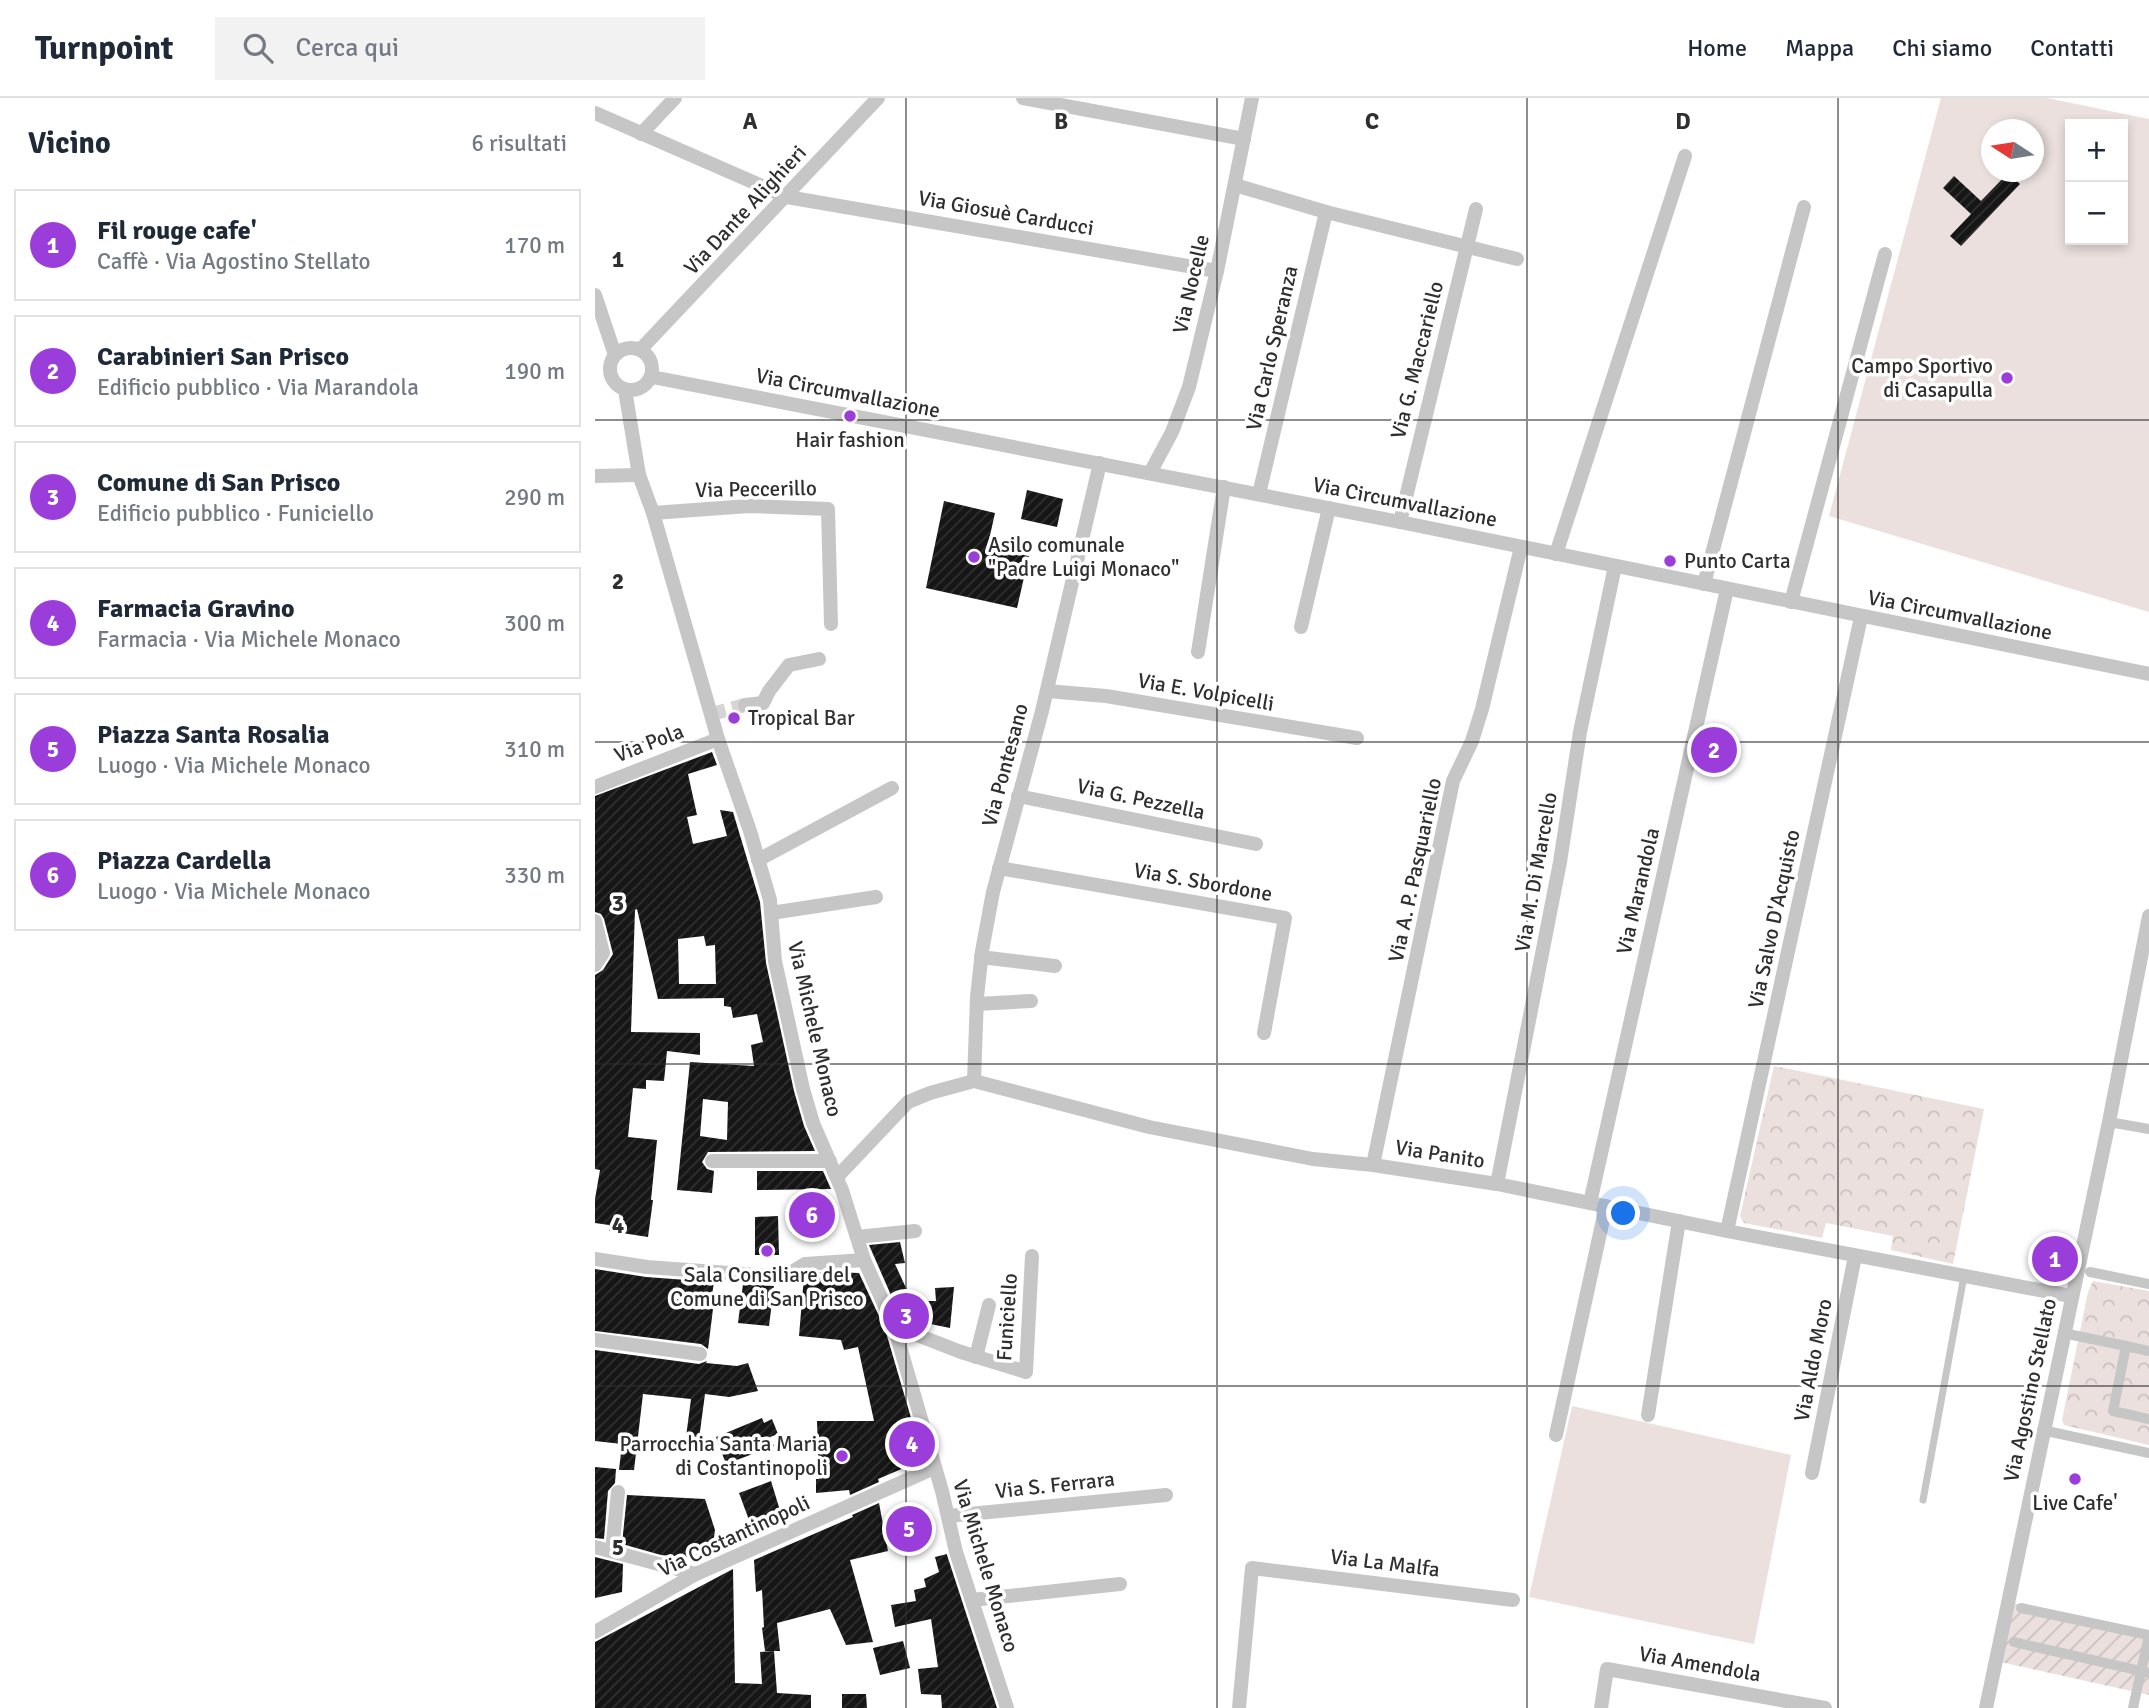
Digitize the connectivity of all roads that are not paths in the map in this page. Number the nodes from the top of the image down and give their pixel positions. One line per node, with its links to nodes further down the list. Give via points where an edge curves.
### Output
1 (675, 98): 6 (street)
2 (879, 98): 10 (street, Via Dante Alighieri)
3 (1023, 98): 7 (street)
4 (1252, 98): 7 (street, Via Nocelle)
5 (595, 114): 6 (street, Via Giosuè Carducci)
6 (641, 134): 10 (street, Via Giosuè Carducci)
7 (1244, 139): 9 (street, Via Nocelle)
8 (1685, 156): 33 (street)
9 (1234, 185): 13 (street); 17 (street, Via Nocelle)
10 (787, 197): 17 (street, Via Giosuè Carducci); 19 (street, Via Dante Alighieri)
11 (1804, 207): 35 (street)
12 (1476, 209): 14 (street, Via G. Maccariello)
13 (1327, 212): 14 (street); 28 (street, Via Carlo Speranza)
14 (1466, 248): 16 (street); 31 (street, Via G. Maccariello)
15 (1885, 254): 37 (street)
16 (1517, 259)
17 (1217, 271): 24 (street, Via Nocelle, via 1189,387)
18 (595, 295): 20 (street)
19 (641, 349): 20 (street, via 622,349); 21 (street, via 653,366)
20 (614, 355): 22 (street, via 610,375)
21 (652, 377): 22 (street, via 636,390); 23 (street, Via Circumvallazione)
22 (625, 390): 25 (street, Via Michele Monaco)
23 (1100, 463): 24 (street, Via Circumvallazione); 44 (street, Via Pontesano)
24 (1150, 473): 27 (street, Via Circumvallazione)
25 (639, 475): 26 (street); 30 (street, Via Michele Monaco)
26 (595, 476)
27 (1224, 488): 28 (street, Via Circumvallazione); 41 (street)
28 (1259, 494): 29 (street, Via Circumvallazione)
29 (1329, 508): 31 (street, Via Circumvallazione); 40 (street)
30 (653, 513): 39 (street, Via Peccerillo, via 749,506 828,509); 46 (street, Via Michele Monaco)
31 (1400, 522): 32 (street, Via Circumvallazione)
32 (1521, 547): 33 (street, Via Circumvallazione); 69 (street, Via A. P. Pasquariello, via 1482,709 1453,781)
33 (1556, 554): 34 (street, Via Circumvallazione)
34 (1615, 566): 35 (street, Via Circumvallazione); 71 (street, Via M. Di Marcello)
35 (1704, 584): 36 (street, Via Circumvallazione)
36 (1727, 589): 37 (street, Via Circumvallazione); 72 (street, Via Marandola)
37 (1791, 602): 38 (street, Via Circumvallazione)
38 (1861, 617): 43 (street, Via Circumvallazione); 76 (street, Via Salvo D'Acquisto)
39 (831, 624)
40 (1301, 627)
41 (1198, 652)
42 (819, 659): 45 (street, via 789,665 763,704)
43 (2149, 674)
44 (1047, 691): 47 (street, Via E. Volpicelli, via 1106,696); 50 (street, Via Pontesano)
45 (745, 705)
46 (718, 738): 48 (street, Via Pola); 52 (street, Via Michele Monaco)
47 (1357, 738)
48 (595, 787)
49 (892, 788): 52 (street)
50 (1018, 796): 51 (street, Via G. Pezzella); 53 (street, Via Pontesano)
51 (1256, 844)
52 (758, 860): 55 (street, Via Michele Monaco)
53 (999, 868): 58 (street, Via Pontesano); 63 (street, Via S. Sbordone, via 1285,918)
54 (876, 897): 55 (street)
55 (771, 913): 68 (street, Via Michele Monaco, via 775,961 803,1089)
56 (2149, 916): 65 (street, Via Agostino Stellato)
57 (595, 921): 59 (street, via 603,953)
58 (981, 957): 60 (street); 62 (street, Via Pontesano)
59 (595, 965)
60 (1055, 966)
61 (1031, 1001): 62 (street)
62 (977, 1004): 64 (street, Via Pontesano)
63 (1264, 1033)
64 (974, 1081): 69 (street, Via Panito, via 1149,1127 1313,1159); 70 (street, Via Panito, via 908,1102)
65 (2109, 1122): 66 (street); 85 (street, Via Agostino Stellato)
66 (2149, 1129)
67 (712, 1161): 68 (street)
68 (830, 1161): 70 (street, Via Michele Monaco)
69 (1373, 1165): 71 (street, Via Panito)
70 (837, 1177): 77 (street, Via Michele Monaco)
71 (1497, 1184): 72 (street, Via Panito)
72 (1590, 1203): 73 (street, Via Panito)
73 (1606, 1206): 74 (street, Via Panito); 97 (street)
74 (1679, 1221): 76 (street, Via Panito); 94 (street)
75 (915, 1231): 77 (street)
76 (1727, 1231): 79 (street, Via Panito)
77 (857, 1237): 81 (street, Via Michele Monaco)
78 (1032, 1256): 93 (street, Funiciello, via 1026,1373)
79 (1854, 1256): 83 (street, Via Panito); 100 (street, Via Aldo Moro)
80 (595, 1259): 81 (street, via 784,1277 805,1264)
81 (864, 1260): 87 (street, Via Michele Monaco)
82 (2090, 1272): 84 (street)
83 (1964, 1276): 85 (street, Via Panito); 103 (lane)
84 (2149, 1284)
85 (2071, 1296): 88 (street, Via Agostino Stellato)
86 (989, 1305): 93 (street, Funiciello)
87 (894, 1326): 93 (street, Funiciello); 99 (street, Via Michele Monaco)
88 (2063, 1334): 90 (street); 96 (street, Via Agostino Stellato)
89 (595, 1340): 92 (street)
90 (2126, 1346): 91 (street); 95 (street, via 2113,1411)
91 (2149, 1351)
92 (700, 1354)
93 (976, 1357)
94 (1648, 1415)
95 (2149, 1419)
96 (2042, 1430): 98 (street); 120 (street, Via Agostino Stellato)
97 (1556, 1435)
98 (2149, 1452)
99 (934, 1468): 104 (street, Via Michele Monaco); 107 (street, Via Costantinopoli)
100 (1812, 1473)
101 (618, 1492): 106 (street)
102 (1166, 1495): 104 (street, Via S. Ferrara)
103 (1923, 1500)
104 (948, 1517): 109 (street, Via Michele Monaco)
105 (595, 1547): 106 (street)
106 (612, 1551): 107 (street)
107 (696, 1574): 112 (street, Via Costantinopoli)
108 (1121, 1584): 109 (street)
109 (972, 1600): 116 (street, Via Michele Monaco)
110 (1513, 1600): 117 (street, Via La Malfa, via 1252,1568)
111 (2021, 1608): 113 (street)
112 (595, 1632)
113 (2149, 1636): 115 (street)
114 (2014, 1642): 115 (street)
115 (2145, 1672): 121 (street)
116 (1007, 1708)
117 (1239, 1708)
118 (1601, 1708): 119 (street, Via Amendola, via 1607,1669)
119 (1825, 1708)
120 (1986, 1708)
121 (2133, 1708)

